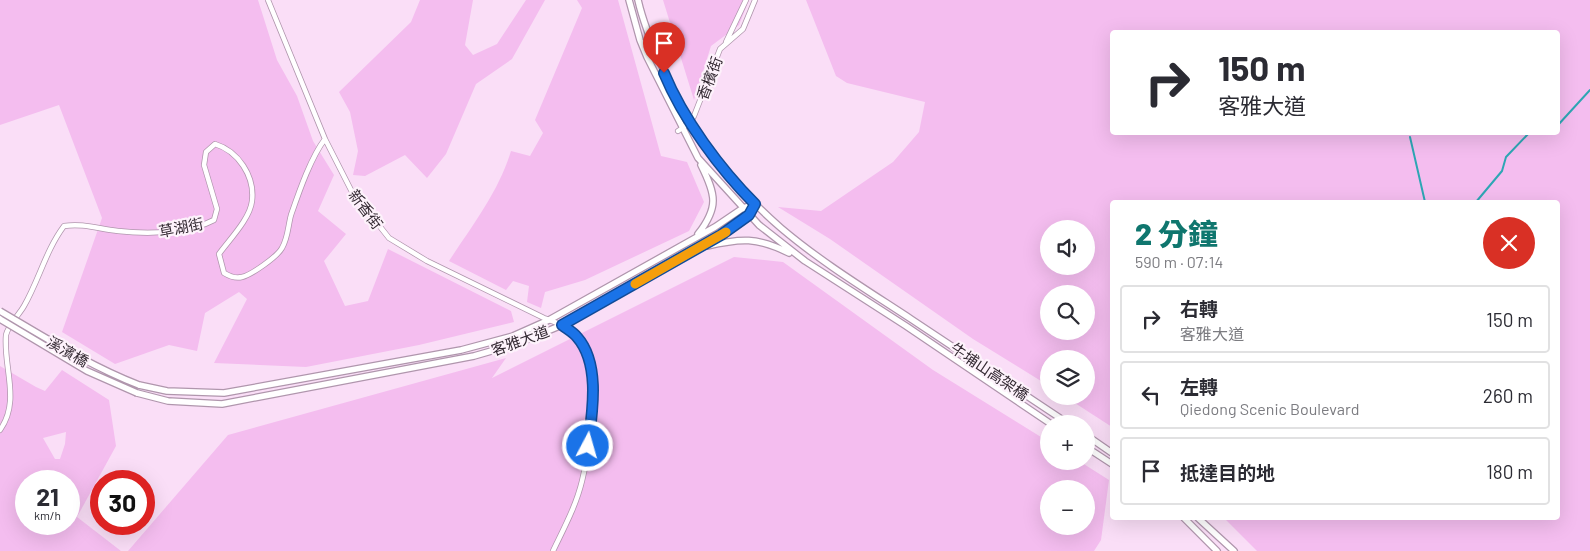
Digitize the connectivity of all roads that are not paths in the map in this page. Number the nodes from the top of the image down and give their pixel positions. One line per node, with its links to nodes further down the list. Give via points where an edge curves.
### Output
1 (268, 0): 9 (street, 新香街)
2 (629, 0): 8 (street, via 640,40)
3 (638, 0): 7 (street, 牛埔山高架橋, via 672,91)
4 (746, 0): 6 (street)
5 (755, 0): 6 (street, 香檳街, via 743,29)
6 (720, 49): 7 (street, 香檳街)
7 (690, 124): 8 (street); 11 (street, 牛埔山高架橋)
8 (680, 130): 10 (street)
9 (326, 138): 19 (street, 新香街, via 351,190 389,238 427,261); 25 (street, 草湖街, via 318,149 290,218 282,249 243,277 224,273 219,254 247,214 252,202 251,185 244,166 235,155 215,144 206,152 204,166 217,208 214,220 205,225 152,233 75,224 64,226 24,306 6,333 11,394)
10 (698, 158): 12 (street); 14 (street, via 711,186 714,208)
11 (755, 204): 12 (street, 客雅大道); 13 (street, 客雅大道); 23 (street, 牛埔山高架橋, via 833,267)
12 (743, 208): 13 (street); 14 (street, 客雅大道)
13 (749, 215): 15 (street, 客雅大道); 16 (street)
14 (696, 238): 19 (street, 客雅大道)
15 (700, 248): 16 (street, via 747,240 778,247); 20 (street, 客雅大道)
16 (806, 261): 24 (street, 牛埔山高架橋)
17 (0, 310): 21 (street, 溪濱橋, bridge, via 86,362)
18 (0, 320): 22 (street, 溪濱橋, bridge, via 87,371)
19 (549, 320): 20 (street, 新香街); 21 (street, 客雅大道, via 513,336 461,350 224,393 167,391)
20 (562, 325): 22 (street, 客雅大道, via 516,344 474,356 222,404 168,401); 32 (street, 新香街, via 578,337 585,348 593,385 592,413 582,480 569,519)
21 (140, 385)
22 (137, 393)
23 (1056, 415)
24 (1040, 417)
25 (0, 430)
26 (1095, 441): 27 (street)
27 (1110, 452)
28 (1095, 453): 29 (street)
29 (1110, 463)
30 (1186, 520): 33 (street)
31 (1200, 520): 34 (street)
32 (552, 551)
33 (1217, 551)
34 (1234, 551)

